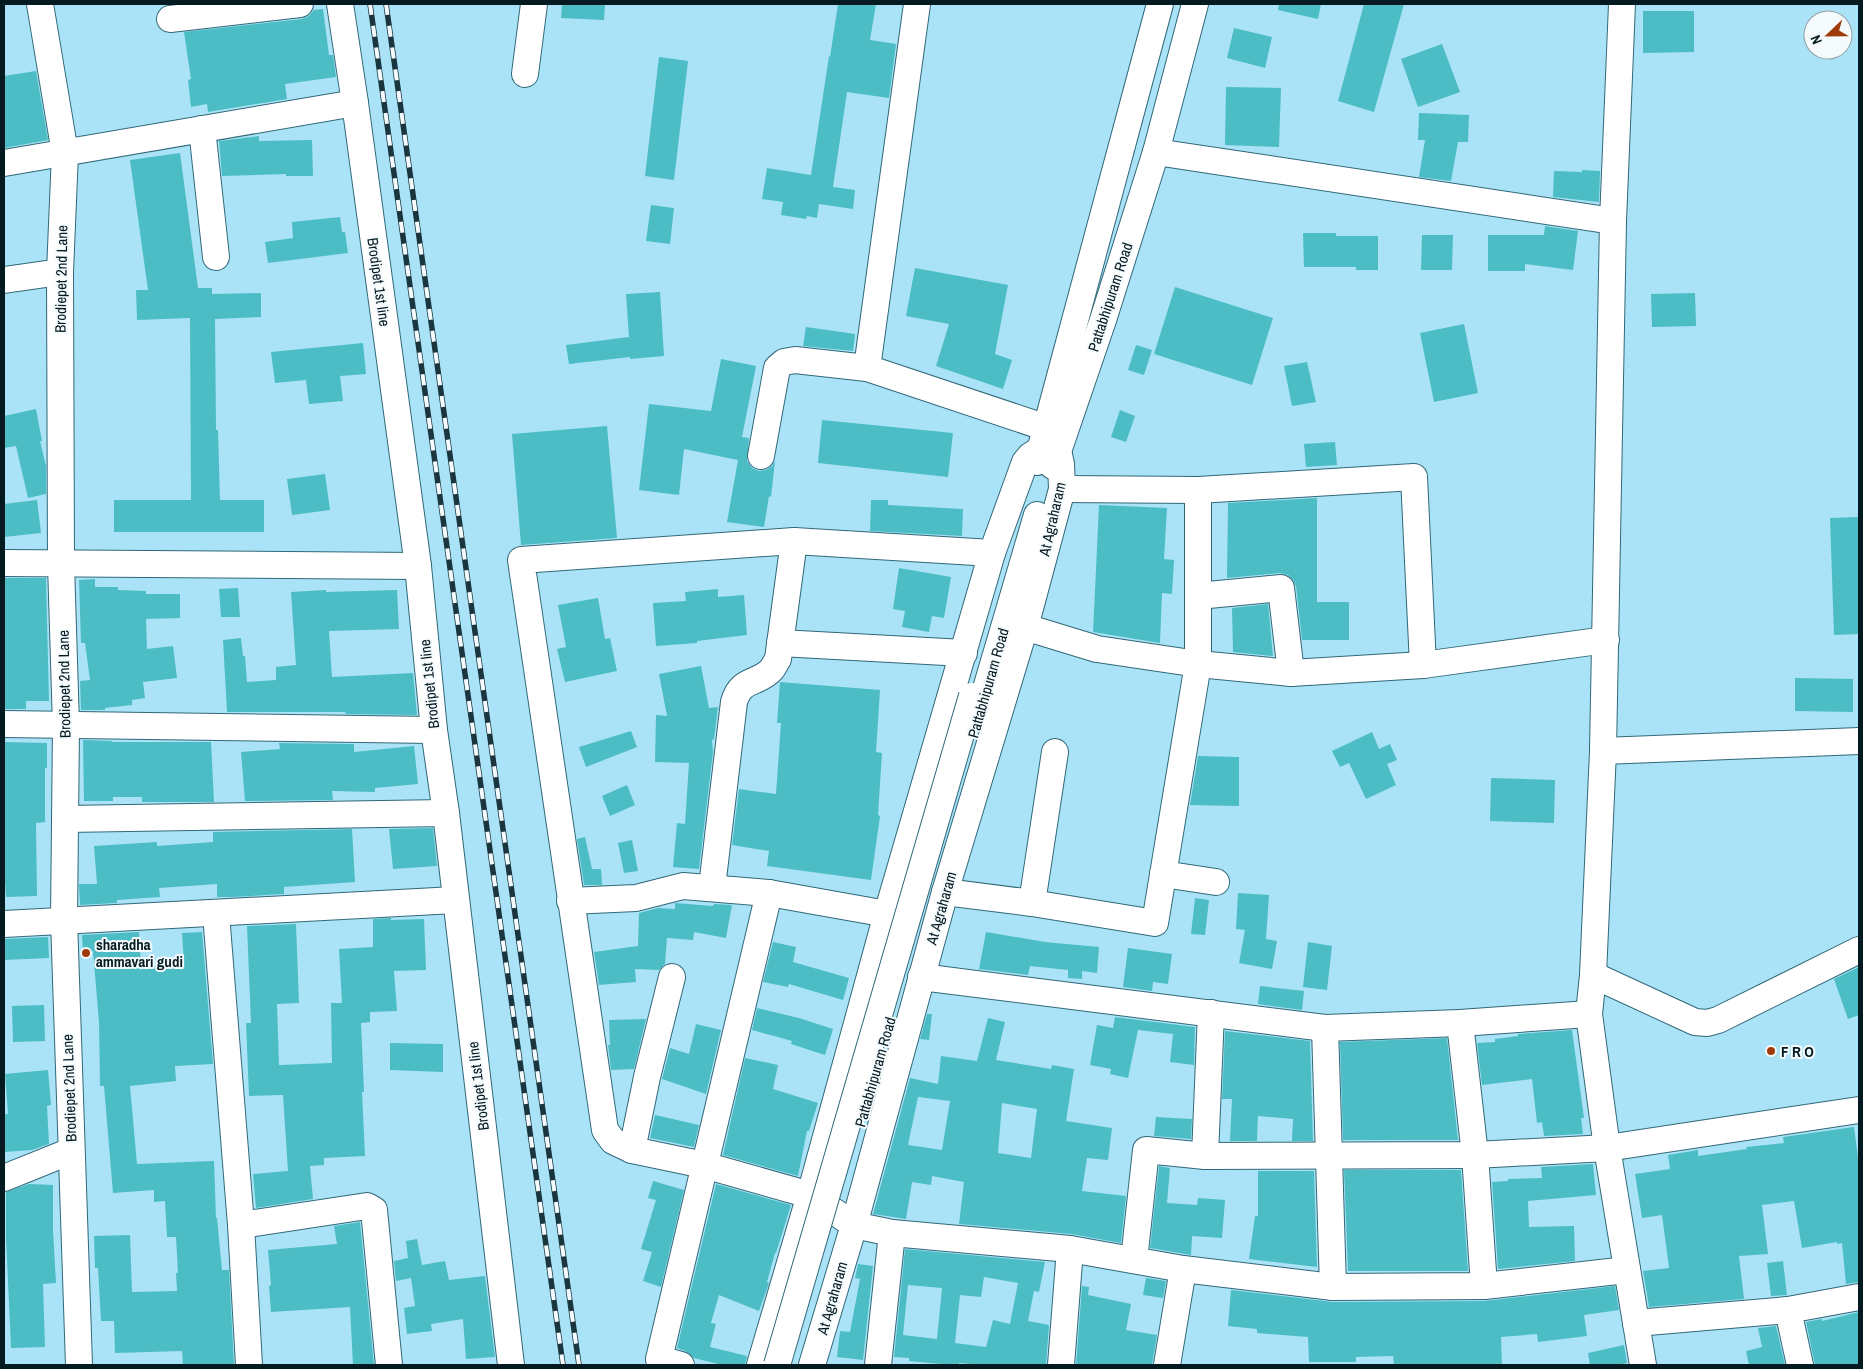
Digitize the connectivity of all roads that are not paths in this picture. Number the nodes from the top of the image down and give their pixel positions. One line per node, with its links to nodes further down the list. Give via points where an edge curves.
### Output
1 (40, 4): 16 (street, Brodiepet 2nd Lane)
2 (300, 4): 9 (street)
3 (340, 4): 13 (street, Brodipet 1st line)
4 (534, 4): 10 (street)
5 (917, 4): 22 (street)
6 (1160, 4): 11 (street, Pattabhipuram Road)
7 (1195, 4): 12 (street, Pattabhipuram Road)
8 (1622, 4): 18 (street)
9 (170, 19)
10 (525, 74)
11 (1137, 89): 12 (street); 23 (street, Pattabhipuram Road)
12 (1170, 102): 15 (street, Pattabhipuram Road)
13 (355, 103): 14 (street); 31 (street, Brodipet 1st line)
14 (202, 129): 16 (street); 19 (street)
15 (1156, 152): 18 (street); 23 (street, Pattabhipuram Road, via 1103,320)
16 (65, 153): 17 (street); 20 (street, Brodiepet 2nd Lane)
17 (4, 164)
18 (1613, 221): 34 (street)
19 (216, 257)
20 (60, 272): 21 (street); 30 (street, Brodiepet 2nd Lane)
21 (4, 280)
22 (867, 368): 23 (street); 24 (street, via 795,360 784,362 777,368)
23 (1048, 442): 25 (street, At Agraharam, via 1061,464); 28 (street, via 1024,462); 40 (street, Pattabhipuram Road)
24 (761, 456)
25 (1062, 489): 26 (street); 33 (street, At Agraharam)
26 (1198, 490): 32 (street); 38 (street, via 1414,477)
27 (794, 541): 28 (street); 35 (street); 55 (street, via 522,560)
28 (992, 553): 36 (street)
29 (4, 563): 30 (street)
30 (61, 564): 31 (street); 42 (street, Brodiepet 2nd Lane)
31 (418, 566): 43 (street, Brodipet 1st line)
32 (1198, 596): 37 (street); 39 (street, via 1281,588)
33 (1025, 627): 37 (street, via 1097,649); 52 (street, At Agraharam)
34 (1606, 640): 38 (street); 45 (street)
35 (780, 644): 36 (street); 51 (street, via 778,659 771,670 742,685 737,692)
36 (964, 653): 58 (street)
37 (1198, 664): 39 (street); 49 (street)
38 (1423, 666): 39 (street)
39 (1291, 673)
40 (978, 697): 97 (street, Pattabhipuram Road, bridge); 98 (street, Pattabhipuram Road)
41 (4, 724): 42 (street)
42 (66, 726): 43 (street); 48 (street, Brodiepet 2nd Lane)
43 (434, 730): 47 (street, Brodipet 1st line)
44 (1859, 741): 45 (street)
45 (1603, 751): 62 (street)
46 (1055, 752): 56 (street)
47 (446, 814): 48 (street); 54 (street, Brodipet 1st line)
48 (65, 819): 59 (street, Brodiepet 2nd Lane)
49 (1163, 874): 50 (street); 56 (street, via 1155,922)
50 (1216, 882)
51 (712, 887): 53 (street); 55 (street, via 683,886 636,898)
52 (945, 892): 56 (street); 64 (street, At Agraharam)
53 (769, 893): 58 (street); 76 (street)
54 (455, 900): 57 (street); 94 (street, Brodipet 1st line)
55 (570, 901): 71 (street, via 605,1130 613,1141)
56 (1032, 902)
57 (216, 914): 59 (street); 79 (street)
58 (887, 914): 78 (street)
59 (64, 920): 60 (street); 72 (street, Brodiepet 2nd Lane)
60 (4, 924)
61 (1859, 950): 62 (street, via 1707,1023 1695,1022)
62 (1593, 975): 66 (street)
63 (672, 977): 71 (street)
64 (921, 977): 65 (street); 80 (street, At Agraharam)
65 (1211, 1013): 68 (street); 74 (street)
66 (1589, 1014): 67 (street); 70 (street)
67 (1460, 1023): 68 (street); 73 (street)
68 (1325, 1028): 75 (street)
69 (1859, 1110): 70 (street)
70 (1607, 1148): 73 (street); 85 (street)
71 (632, 1150): 76 (street)
72 (71, 1151): 77 (street); 91 (street, Brodiepet 2nd Lane)
73 (1476, 1155): 75 (street); 86 (street)
74 (1205, 1156): 75 (street); 83 (street, via 1146,1150)
75 (1328, 1156): 87 (street)
76 (704, 1166): 78 (street); 95 (street, via 659,1359)
77 (4, 1178)
78 (810, 1195): 80 (street); 96 (street)
79 (241, 1225): 92 (street); 93 (street, via 367,1206 374,1210)
80 (854, 1225): 81 (street); 99 (street, At Agraharam)
81 (892, 1233): 82 (street); 100 (street)
82 (1070, 1248): 83 (street); 101 (street)
83 (1134, 1260): 84 (street)
84 (1183, 1269): 87 (street); 102 (street)
85 (1627, 1270): 86 (street); 90 (street)
86 (1484, 1286): 87 (street)
87 (1333, 1287)
88 (1859, 1297): 89 (street)
89 (1788, 1310): 90 (street); 104 (street)
90 (1636, 1323): 103 (street)
91 (79, 1365)
92 (250, 1365)
93 (389, 1365)
94 (511, 1365)
95 (680, 1365)
96 (760, 1365)
97 (777, 1365)
98 (788, 1365)
99 (812, 1365)
100 (878, 1365)
101 (1061, 1365)
102 (1167, 1365)
103 (1643, 1365)
104 (1800, 1365)

